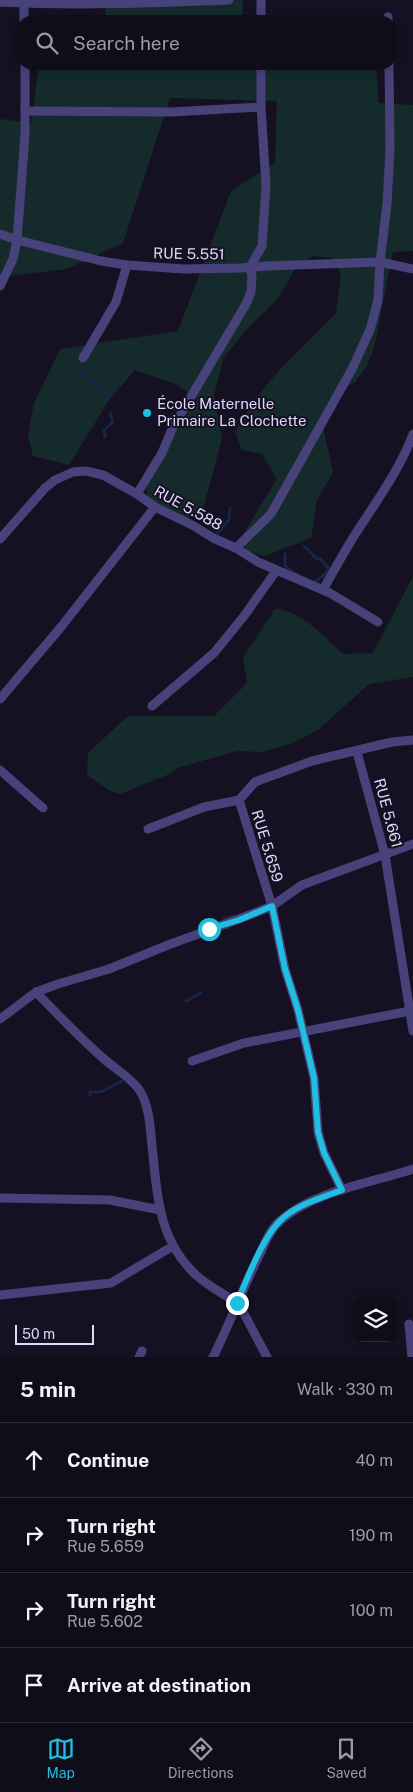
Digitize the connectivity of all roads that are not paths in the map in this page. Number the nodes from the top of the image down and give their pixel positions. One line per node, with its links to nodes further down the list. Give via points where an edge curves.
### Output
1 (229, 0): 4 (street)
2 (261, 0): 6 (street)
3 (0, 2): 4 (street)
4 (24, 2): 5 (street)
5 (24, 15)
6 (261, 15)
7 (25, 70): 11 (street)
8 (261, 70): 10 (street)
9 (389, 70): 14 (street, via 390,149)
10 (261, 108): 11 (street, via 171,112); 16 (street, via 266,185 262,246)
11 (25, 111): 13 (street)
12 (0, 234): 13 (street, RUE 5.551)
13 (17, 240): 15 (street, RUE 5.551); 18 (street, via 13,259)
14 (380, 262): 16 (street, RUE 5.551); 17 (street, RUE 5.551); 24 (street, via 378,300 370,330 352,369 271,514)
15 (127, 265): 16 (street, RUE 5.551, via 183,269); 19 (street, via 116,302)
16 (250, 267): 21 (street, via 251,292 246,304)
17 (413, 269)
18 (0, 286)
19 (83, 358)
20 (413, 434): 26 (street, via 386,489)
21 (137, 494): 22 (street, RUE 5.588); 23 (street, RUE 5.588, via 103,475 73,472 45,488)
22 (155, 507): 24 (street, RUE 5.588); 28 (street)
23 (0, 539)
24 (236, 548): 25 (street, RUE 5.588)
25 (276, 571): 26 (street, RUE 5.588); 29 (street, via 214,654)
26 (323, 590): 27 (street, RUE 5.588)
27 (378, 622)
28 (0, 699)
29 (152, 706)
30 (413, 740): 31 (street, via 392,742)
31 (358, 752): 33 (street, via 312,761 254,782); 37 (street, RUE 5.661)
32 (0, 770): 34 (street)
33 (238, 800): 35 (street, via 204,807); 38 (street, RUE 5.659)
34 (43, 808)
35 (148, 829)
36 (413, 844): 37 (street)
37 (385, 855): 38 (street, via 302,885); 40 (street, RUE 5.661)
38 (272, 906): 39 (street, via 110,969); 42 (street, RUE 5.659)
39 (36, 992): 41 (street); 48 (street, via 83,1040 140,1090 150,1122)
40 (410, 1011): 42 (street); 43 (street, RUE 5.661)
41 (0, 1019)
42 (302, 1031): 44 (street, via 244,1043); 46 (street, RUE 5.659, via 314,1078 318,1132)
43 (413, 1031)
44 (192, 1061)
45 (413, 1169): 46 (street)
46 (342, 1190): 51 (street, via 294,1210 280,1221 268,1237)
47 (0, 1198): 48 (street, via 110,1200)
48 (160, 1210): 49 (street)
49 (173, 1246): 50 (street, via 111,1283); 51 (street, via 197,1276)
50 (0, 1296)
51 (237, 1303): 53 (street); 54 (street)
52 (409, 1324): 55 (street)
53 (213, 1357)
54 (267, 1357)
55 (412, 1357)

